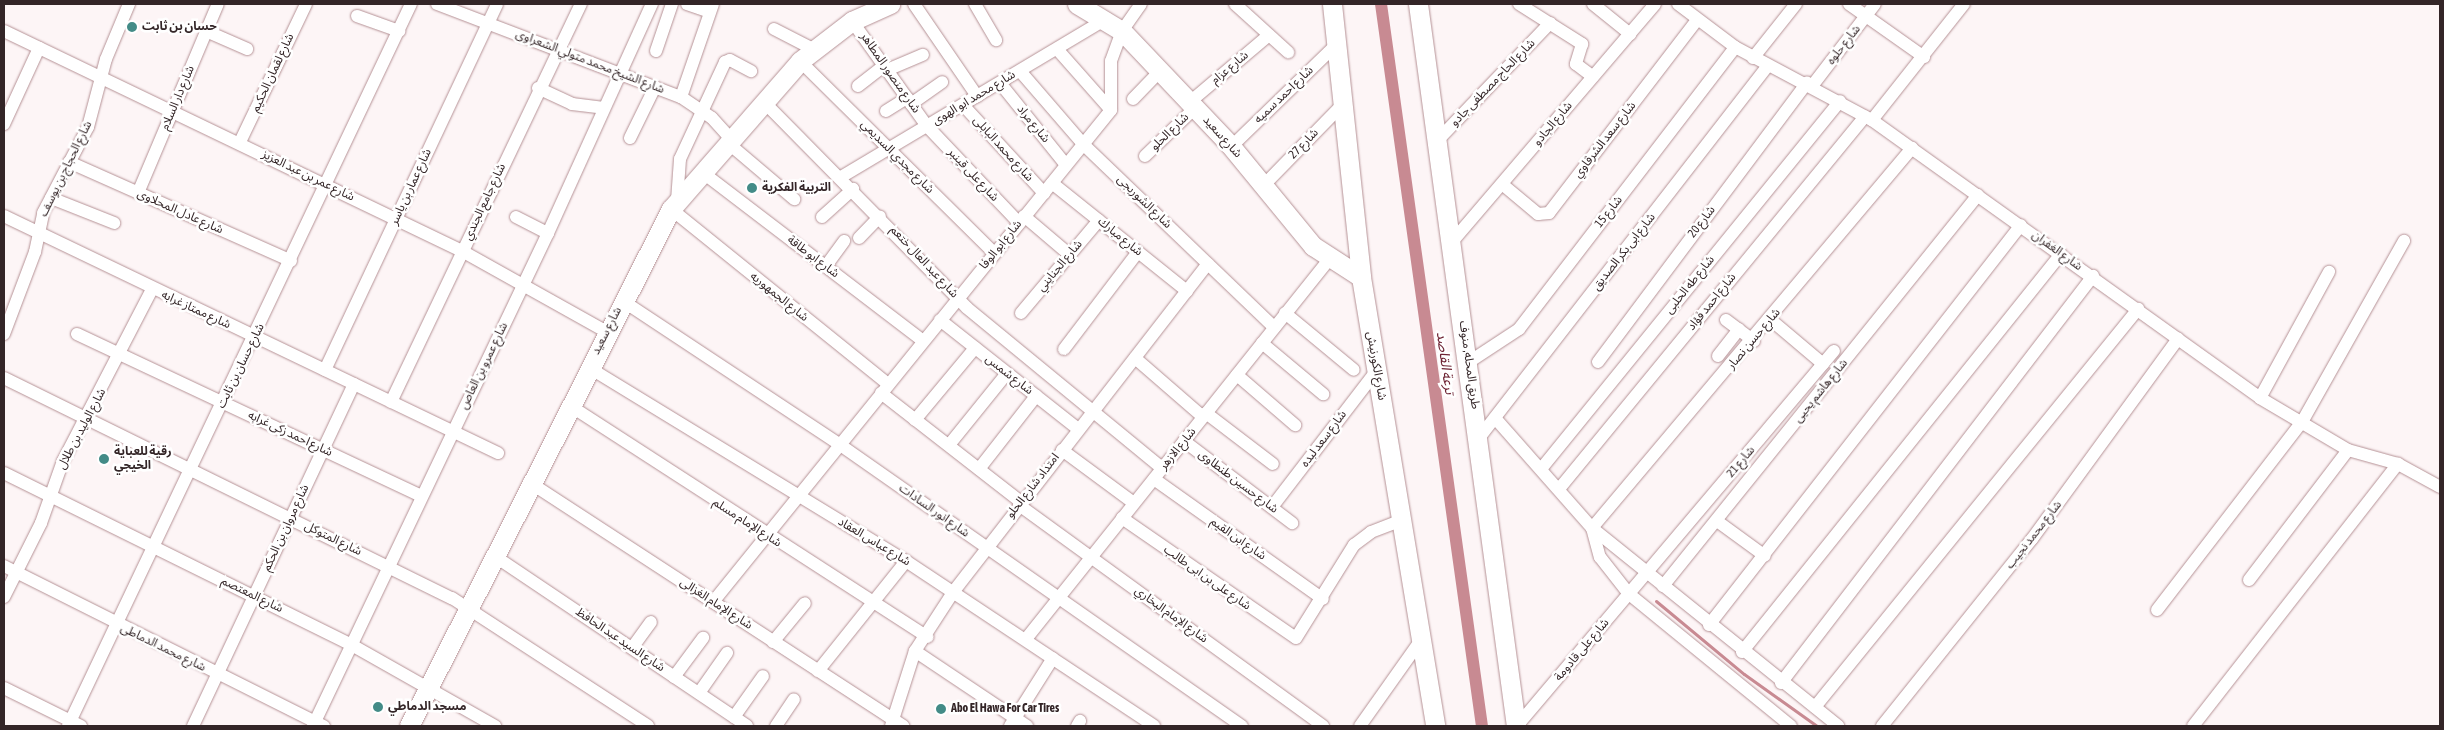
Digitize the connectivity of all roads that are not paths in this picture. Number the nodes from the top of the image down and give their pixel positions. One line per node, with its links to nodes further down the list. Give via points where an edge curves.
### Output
1 (129, 4): 62 (street, شارع الحجاج بن يوسف, via 106,59)
2 (218, 4): 37 (street, شارع دار السلام)
3 (306, 4): 88 (street, شارع لقمان الحكيم)
4 (412, 4): 38 (street, شارع حسان بن ثابت)
5 (437, 4): 33 (street, شارع الشيخ محمد متولي الشعراوى)
6 (497, 4): 33 (street, شارع عمار بن ياسر)
7 (581, 4): 48 (street, شارع جامع الجندي)
8 (652, 4): 60 (street, شارع عمرو بن العاص)
9 (672, 4): 49 (street)
10 (687, 4): 27 (street)
11 (890, 4): 32 (main road, شارع سعيد)
12 (914, 4): 69 (street)
13 (975, 4): 42 (street)
14 (1077, 4): 30 (main road, شارع سعيد)
15 (1141, 4): 39 (street)
16 (1235, 4): 40 (street)
17 (1332, 4): 43 (main road, شارع الكورنيش)
18 (1418, 4): 89 (main road, طريق المحله, منوف)
19 (1519, 4): 34 (street)
20 (1593, 4): 41 (street)
21 (1655, 4): 41 (street, شارع الجادو)
22 (1678, 4): 31 (street, شارع الغفران)
23 (1796, 4): 54 (street)
24 (1849, 4): 29 (street)
25 (1876, 4): 29 (street, شارع حلوه)
26 (1964, 4): 53 (street, شارع احمد فؤاد)
27 (712, 8): 70 (street)
28 (357, 16): 38 (street)
29 (1866, 16): 53 (street); 65 (street, شارع حلوه)
30 (1106, 19): 39 (main road, شارع سعيد); 47 (street, شارع محمد ابو الهوى)
31 (1697, 20): 44 (street, شارع الغفران); 100 (street, شارع سعد الشرقاوي, via 1549,213 1538,214)
32 (852, 21): 51 (main road, شارع سعيد); 56 (street, شارع منصور المطاهر)
33 (487, 23): 48 (street, شارع الشيخ محمد متولي الشعراوى); 114 (street, شارع عمار بن ياسر)
34 (1550, 23): 61 (street, via 1583,45 1576,64); 89 (street, شارع الحاج مصطفى جادو)
35 (774, 29): 51 (street, شارع مجدي السديمي)
36 (4, 31): 45 (street, شارع عمر بن عبد العزيز)
37 (206, 31): 46 (street); 81 (street, شارع دار السلام)
38 (399, 31): 101 (street, شارع حسان بن ثابت)
39 (1122, 31): 57 (main road, شارع سعيد); 80 (street, via 1110,70)
40 (1269, 34): 50 (street); 76 (street, شارع عزام)
41 (1630, 34): 61 (street, شارع الجادو)
42 (996, 40)
43 (1337, 44): 75 (main road, شارع الكورنيش); 91 (street, شارع احمد سميه)
44 (1735, 47): 54 (street, شارع الغفران); 164 (street, شارع 15, via 1518,329)
45 (39, 48): 62 (street, شارع عمر بن عبد العزيز); 84 (street)
46 (247, 49)
47 (1057, 49): 59 (street, شارع محمد ابو الهوى); 80 (street)
48 (556, 50): 60 (street, شارع الشيخ محمد متولي الشعراوى); 68 (street, شارع جامع الجندي)
49 (656, 51)
50 (1288, 52)
51 (807, 55): 74 (main road, شارع سعيد); 93 (street, شارع مجدي السديمي)
52 (922, 55): 56 (street)
53 (1924, 57): 83 (street, شارع احمد فؤاد)
54 (1753, 58): 55 (street, شارع الغفران)
55 (1768, 66): 65 (street, شارع الغفران); 184 (street, شارع ابى بكر الصديق)
56 (886, 68): 66 (street); 72 (street, شارع منصور المطاهر)
57 (1161, 70): 71 (street); 76 (main road, شارع سعيد, via 1173,91)
58 (752, 71): 79 (street, via 727,60)
59 (1020, 71): 64 (street, شارع محمد ابو الهوى); 90 (street, شارع الشوربجى)
60 (620, 74): 67 (street, شارع الشيخ محمد متولي الشعراوى); 78 (street, شارع عمرو بن العاص)
61 (1593, 77): 100 (street, شارع الجادو)
62 (104, 78): 81 (street, شارع عمر بن عبد العزيز); 95 (street, شارع الحجاج بن يوسف, via 88,127)
63 (942, 82): 72 (street)
64 (1000, 83): 69 (street, شارع محمد ابو الهوى); 96 (street, شارع مراد)
65 (1809, 84): 73 (street, شارع الغفران); 165 (street, شارع 20)
66 (858, 86)
67 (655, 87): 70 (street, شارع الشيخ محمد متولي الشعراوى); 86 (street)
68 (538, 88): 78 (street, via 572,104); 125 (street, شارع جامع الجندي)
69 (977, 96): 77 (street, شارع محمد ابو الهوى)
70 (681, 97): 79 (street, شارع الشيخ محمد متولي الشعراوى)
71 (1133, 99)
72 (909, 100): 82 (street); 85 (street, شارع منصور المطاهر)
73 (1840, 101): 83 (street, شارع الغفران); 204 (street, شارع طه الحلبى)
74 (764, 102): 87 (main road, شارع سعيد); 98 (street, شارع عبد العال ختعم)
75 (1344, 103): 102 (street, شارع 27); 136 (main road, شارع الكورنيش)
76 (1193, 104): 91 (main road, شارع سعيد); 94 (street, شارع الحلو)
77 (963, 105): 85 (street, شارع محمد ابو الهوى); 105 (street, شارع محمد البابلى)
78 (604, 108): 120 (street, شارع عمرو بن العاص)
79 (701, 109): 87 (street, شارع الشيخ محمد متولي الشعراوى); 109 (street, via 680,158)
80 (1111, 110): 90 (street, شارع ابو الوفا)
81 (173, 111): 88 (street, شارع عمر بن عبد العزيز); 104 (street, شارع دار السلام)
82 (886, 111)
83 (1869, 118): 92 (street, شارع الغفران); 209 (street, شارع احمد فؤاد)
84 (4, 124)
85 (927, 126): 93 (street, شارع محمد ابو الهوى); 115 (street, شارع على قينبر)
86 (630, 138)
87 (730, 141): 97 (main road, شارع سعيد); 108 (street, شارع الشيخ محمد متولي الشعراوى)
88 (240, 142): 101 (street, شارع عمر بن عبد العزيز)
89 (1436, 142): 124 (main road, طريق المحله, منوف)
90 (1083, 144): 96 (street, شارع ابو الوفا); 132 (street, شارع الشوربجى)
91 (1232, 146): 102 (main road, شارع سعيد)
92 (1912, 148): 106 (street, شارع الغفران); 147 (street, شارع حسن نصار)
93 (888, 149): 98 (street, شارع محمد ابو الهوى); 127 (street, شارع مجدي السديمي)
94 (1145, 156)
95 (69, 162): 104 (street, شارع عادل المحلاوى); 107 (street, شارع الحجاج بن يوسف)
96 (1066, 165): 99 (street, شارع ابو الوفا)
97 (702, 172): 109 (main road, شارع سعيد); 133 (street, شارع ابو طاقة)
98 (841, 177): 103 (street, شارع عبد العال ختعم)
99 (1052, 182): 105 (street, شارع ابو الوفا); 116 (street, شارع مبارك)
100 (1502, 184): 124 (street, شارع الجادو)
101 (328, 185): 114 (street, شارع عمر بن عبد العزيز); 131 (street, شارع حسان بن ثابت)
102 (1264, 185): 130 (main road, شارع سعيد)
103 (853, 189): 111 (street, شارع عبد العال ختعم); 113 (street)
104 (138, 193): 131 (street, شارع عادل المحلاوى)
105 (1044, 193): 115 (street, شارع ابو الوفا)
106 (1978, 195): 118 (street, شارع الغفران); 219 (street, شارع هاشم يحيى)
107 (51, 198): 117 (street); 119 (street, شارع الحجاج بن يوسف)
108 (794, 199)
109 (674, 205): 141 (main road, شارع سعيد); 175 (street, شارع الجمهوريه)
110 (4, 216): 119 (street, شارع ممتاز غرابه)
111 (880, 216): 121 (street); 140 (street, شارع عبد العال ختعم)
112 (516, 217): 120 (street)
113 (822, 217)
114 (396, 218): 125 (street, شارع عمر بن عبد العزيز); 168 (street, شارع عمار بن ياسر)
115 (1022, 220): 127 (street, شارع ابو الوفا); 128 (street, شارع على قينبر)
116 (1099, 220): 126 (street, شارع مبارك); 128 (street, شارع الجنايني)
117 (114, 223)
118 (2021, 225): 129 (street, شارع الغفران); 226 (street)
119 (38, 232): 138 (street, شارع ممتاز غرابه); 151 (street, شارع الحجاج بن يوسف, via 35,252)
120 (548, 233): 137 (street, شارع عمرو بن العاص)
121 (859, 238)
122 (844, 241): 133 (street)
123 (2404, 241): 187 (street)
124 (1451, 243): 164 (main road, طريق المحله, منوف)
125 (462, 251): 137 (street, شارع عمر بن عبد العزيز); 179 (street, شارع جامع الجندي)
126 (1138, 252): 139 (street, شارع مبارك); 159 (street)
127 (994, 253): 140 (street, شارع ابو الوفا)
128 (1070, 254): 143 (street, شارع الجنايني)
129 (2061, 254): 135 (street, شارع الغفران); 257 (street)
130 (1329, 259): 136 (main road, شارع سعيد); 144 (street, شارع الازهر)
131 (291, 261): 153 (street, شارع حسان بن ثابت)
132 (1208, 264): 139 (street, امتداد شارع الحلو); 148 (street, شارع الشوربجى)
133 (826, 266): 155 (street, شارع ابو طاقة)
134 (2329, 272): 178 (street)
135 (2093, 276): 142 (street, شارع الغفران); 264 (street)
136 (1361, 277): 170 (main road, شارع الكورنيش)
137 (523, 284): 150 (street, شارع عمر بن عبد العزيز); 190 (street, شارع عمرو بن العاص)
138 (152, 289): 153 (street, شارع ممتاز غرابه); 161 (street, شارع الوليد بن طلال)
139 (1187, 291): 163 (street, امتداد شارع الحلو)
140 (958, 297): 145 (street, شارع ابو الوفا); 182 (street, شارع عبد العال ختعم)
141 (623, 301): 150 (main road, شارع سعيد); 193 (street, شارع انور السادات)
142 (2138, 309): 154 (street, شارع الغفران); 269 (street)
143 (1021, 313)
144 (1285, 314): 148 (street, شارع الازهر); 169 (street)
145 (940, 320): 155 (street, شارع ابو الوفا); 158 (street, شارع شمس)
146 (1726, 320): 149 (street)
147 (1771, 320): 156 (street, شارع حسن نصار); 166 (street)
148 (1274, 327): 157 (street, شارع الازهر)
149 (1738, 329): 156 (street); 162 (street)
150 (606, 332): 167 (main road, شارع سعيد)
151 (4, 334)
152 (77, 334): 161 (street, شارع احمد زكى غرابه)
153 (255, 337): 168 (street, شارع ممتاز غرابه); 180 (street, شارع حسان بن ثابت)
154 (2178, 339): 178 (street, شارع الغفران); 291 (street, شارع محمد نجيب, via 2032,538)
155 (923, 341): 175 (street, شارع ابو الوفا)
156 (1754, 341): 221 (street, شارع حسن نصار)
157 (1262, 343): 172 (street, شارع الازهر); 176 (street)
158 (974, 348): 171 (street, شارع شمس); 186 (street)
159 (1064, 349)
160 (1834, 351): 166 (street, شارع 21)
161 (120, 354): 180 (street, شارع احمد زكى غرابه); 185 (street, شارع الوليد بن طلال)
162 (1718, 356)
163 (1135, 358): 182 (street, امتداد شارع الحلو); 183 (street)
164 (1469, 362): 191 (main road, طريق المحله, منوف)
165 (1598, 362)
166 (1823, 364): 232 (street, شارع 21)
167 (588, 367): 181 (main road, شارع سعيد); 210 (street, شارع عباس العقاد)
168 (325, 370): 174 (street, شارع ممتاز غرابه)
169 (1354, 370)
170 (1376, 370): 215 (street, شارع سعد لبده); 218 (main road, شارع الكورنيش)
171 (1007, 374): 177 (street, شارع شمس); 194 (street)
172 (1237, 375): 183 (street, شارع الازهر); 188 (street)
173 (4, 378): 185 (street, شارع المتوكل)
174 (354, 384): 179 (street, شارع ممتاز غرابه); 195 (street, شارع مروان بن الحكم)
175 (884, 389): 186 (street, شارع الجمهوريه); 193 (street, شارع ابو الوفا)
176 (1323, 394)
177 (1036, 396): 189 (street, شارع شمس); 203 (street)
178 (2260, 398): 187 (street, شارع الغفران)
179 (391, 402): 190 (street, شارع ممتاز غرابه)
180 (223, 403): 195 (street, شارع احمد زكى غرابه); 202 (street, شارع حسان بن ثابت)
181 (569, 405): 207 (main road, شارع سعيد); 222 (street, شارع الإمام مسلم)
182 (1093, 411): 189 (street, امتداد شارع الحلو); 201 (street, شارع عبد العال ختعم)
183 (1205, 415): 192 (street, شارع الازهر); 199 (street)
184 (1495, 418): 191 (street, شارع ابى بكر الصديق); 204 (street)
185 (87, 419): 202 (street, شارع المتوكل); 211 (street, شارع الوليد بن طلال)
186 (915, 420): 194 (street, شارع الجمهوريه)
187 (2302, 422): 197 (street, شارع الغفران); 245 (street)
188 (1295, 425)
189 (1078, 430): 196 (street, امتداد شارع الحلو)
190 (452, 431): 198 (street, شارع ممتاز غرابه); 212 (street, شارع عمرو بن العاص)
191 (1479, 438): 288 (main road, طريق المحله, منوف)
192 (1184, 441): 201 (street, شارع الازهر); 215 (street, شارع حسين طنطاوى)
193 (839, 444): 210 (street, شارع ابو الوفا); 223 (street, شارع انور السادات)
194 (949, 445): 203 (street, شارع الجمهوريه)
195 (323, 450): 212 (street, شارع احمد زكى غرابه); 216 (street, شارع مروان بن الحكم)
196 (1062, 450): 213 (street, امتداد شارع الحلو); 214 (street)
197 (2348, 450): 200 (street, شارع الغفران); 233 (street)
198 (498, 453)
199 (1273, 464)
200 (2398, 464): 208 (street, شارع الغفران); 292 (street)
201 (1162, 468): 206 (street, شارع الازهر)
202 (191, 469): 216 (street, شارع المتوكل); 224 (street, شارع حسان بن ثابت)
203 (979, 469): 213 (street, شارع الجمهوريه)
204 (1541, 469): 209 (street)
205 (4, 473): 211 (street, شارع المعتصم)
206 (1154, 479): 214 (street, شارع الازهر); 240 (street, شارع ابن القيم)
207 (529, 482): 225 (main road, شارع سعيد); 241 (street, شارع الإمام الغزالى)
208 (2440, 487)
209 (1559, 489): 221 (street)
210 (798, 495): 222 (street, شارع ابو الوفا); 228 (street, شارع عباس العقاد)
211 (50, 496): 224 (street, شارع المعتصم); 231 (street, شارع الوليد بن طلال)
212 (421, 496): 229 (street, شارع عمرو بن العاص)
213 (1020, 503): 223 (street, امتداد شارع الحلو); 227 (street, شارع الإمام البخاري)
214 (1134, 503): 217 (street, شارع الازهر)
215 (1272, 507): 220 (street, شارع حسين طنطاوى)
216 (291, 518): 229 (street, شارع المتوكل); 237 (street, شارع مروان بن الحكم)
217 (1122, 518): 227 (street, شارع الازهر); 240 (street, شارع على بن ابى طالب, via 1292,637 1301,635)
218 (1402, 520): 240 (street, via 1371,532 1354,544); 252 (main road, شارع الكورنيش)
219 (1717, 521): 226 (street); 234 (street, شارع هاشم يحيى)
220 (1292, 523)
221 (1592, 528): 232 (street); 236 (street, via 1600,557)
222 (766, 536): 241 (street, شارع ابو الوفا); 243 (street, شارع الإمام مسلم)
223 (986, 546): 235 (street, امتداد شارع الحلو); 239 (street, شارع انور السادات)
224 (154, 547): 237 (street, شارع المعتصم); 247 (street, شارع حسان بن ثابت)
225 (493, 555): 244 (main road, شارع سعيد); 255 (street, شارع السيد عبد الحافظ)
226 (1765, 556): 248 (street)
227 (1091, 557): 239 (street, شارع الازهر); 285 (street, شارع الإمام البخاري)
228 (906, 561): 235 (street, شارع عباس العقاد); 243 (street)
229 (388, 565): 244 (street, شارع المتوكل); 254 (street, شارع عمرو بن العاص)
230 (4, 566): 231 (street, شارع محمد الدماطى)
231 (16, 572): 238 (street, شارع الوليد بن طلال); 247 (street, شارع محمد الدماطى)
232 (1647, 572): 234 (street); 236 (street, شارع على قادومة)
233 (2249, 580)
234 (1663, 586): 248 (street)
235 (954, 591): 249 (street, امتداد شارع الحلو); 251 (street, شارع عباس العقاد)
236 (1629, 594): 288 (street, شارع على قادومة); 289 (street)
237 (254, 596): 254 (street, شارع المعتصم); 261 (street, شارع مروان بن الحكم)
238 (4, 597)
239 (1059, 598): 251 (street, شارع الازهر); 272 (street, شارع انور السادات)
240 (1323, 599)
241 (713, 602): 253 (street, شارع الإمام الغزالى)
242 (805, 603): 253 (street)
243 (871, 604): 249 (street, شارع الإمام مسلم); 260 (street)
244 (467, 606): 265 (main road, شارع سعيد); 280 (street, شارع المتوكل)
245 (2157, 610)
246 (650, 622): 255 (street)
247 (116, 624): 261 (street, شارع محمد الدماطى); 273 (street, شارع حسان بن ثابت)
248 (1709, 625): 257 (street)
249 (926, 637): 256 (street, امتداد شارع الحلو)
250 (703, 638): 263 (street)
251 (1026, 639): 259 (street, شارع عباس العقاد)
252 (1421, 640): 286 (street); 287 (main road, شارع الكورنيش)
253 (773, 642): 260 (street, شارع الإمام الغزالى)
254 (350, 644): 265 (street, شارع المعتصم); 276 (street, شارع عمرو بن العاص)
255 (632, 648): 263 (street, شارع السيد عبد الحافظ)
256 (915, 651): 271 (street); 274 (street, امتداد شارع الحلو)
257 (1742, 652): 264 (street)
258 (727, 653): 267 (street)
259 (1053, 658): 271 (street); 275 (street, شارع عباس العقاد)
260 (818, 671): 274 (street, شارع الإمام الغزالى)
261 (217, 674): 276 (street, شارع محمد الدماطى); 277 (street, شارع مروان بن الحكم)
262 (763, 676): 270 (street)
263 (674, 677): 267 (street, شارع السيد عبد الحافظ)
264 (1781, 683): 269 (street)
265 (428, 686): 278 (main road, شارع سعيد); 279 (street, شارع المعتصم)
266 (4, 688): 273 (street)
267 (699, 693): 270 (street, شارع السيد عبد الحافظ)
268 (794, 699): 282 (street)
269 (1815, 707): 290 (street)
270 (734, 717): 281 (street, شارع السيد عبد الحافظ)
271 (1013, 722): 283 (street)
272 (1226, 722): 284 (street, شارع انور السادات)
273 (73, 724)
274 (896, 724)
275 (1146, 724)
276 (317, 725)
277 (192, 726)
278 (409, 726)
279 (495, 726)
280 (648, 726)
281 (747, 726)
282 (776, 726)
283 (1027, 726)
284 (1242, 726)
285 (1323, 726)
286 (1360, 726)
287 (1435, 726)
288 (1516, 726)
289 (1791, 726)
290 (1838, 726)
291 (1882, 726)
292 (2193, 726)

